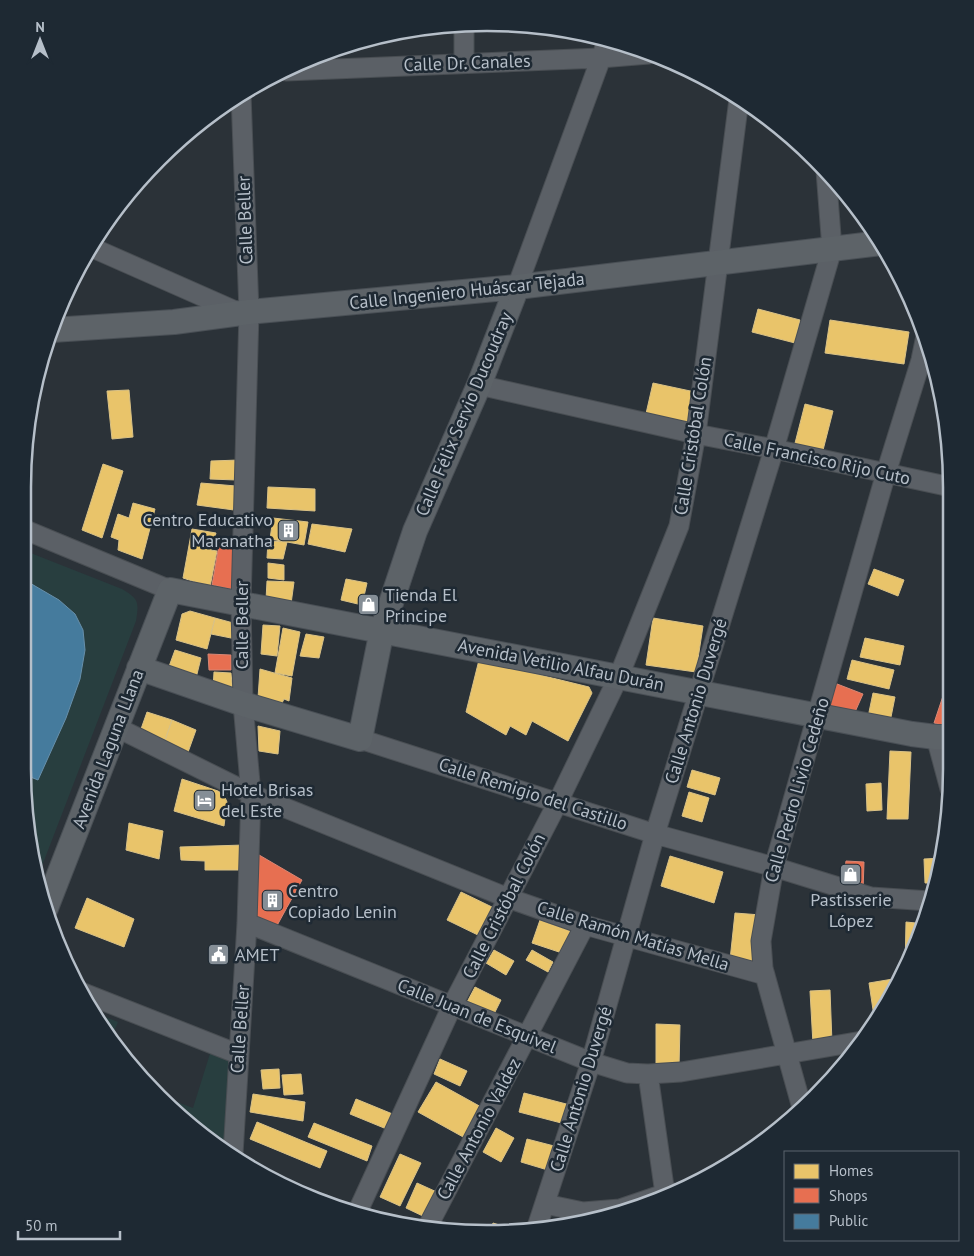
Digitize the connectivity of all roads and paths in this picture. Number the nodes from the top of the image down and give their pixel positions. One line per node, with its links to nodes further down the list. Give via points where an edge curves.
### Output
1 (464, 32): 5 (street)
2 (605, 47): 4 (street, Calle Félix Servio Ducoudray)
3 (634, 55): 4 (street, Calle Dr. Canales)
4 (600, 58): 5 (street, Calle Dr. Canales); 14 (street, Calle Félix Servio Ducoudray)
5 (464, 63): 6 (street, Calle Dr. Canales)
6 (303, 70)
7 (241, 103): 15 (street, Calle Beller)
8 (738, 107): 13 (street, Calle Cristóbal Colón)
9 (827, 184): 11 (street, Calle Antonio Duvergé)
10 (872, 244): 11 (main road, Calle Ingeniero Huáscar Tejada)
11 (832, 249): 13 (main road, Calle Ingeniero Huáscar Tejada); 20 (street, Calle Antonio Duvergé)
12 (98, 250): 15 (street)
13 (716, 264): 14 (main road, Calle Ingeniero Huáscar Tejada); 19 (street, Calle Cristóbal Colón)
14 (517, 287): 15 (main road, Calle Ingeniero Huáscar Tejada); 18 (main road, Calle Félix Servio Ducoudray)
15 (244, 312): 16 (main road, Calle Ingeniero Huáscar Tejada, via 174,322); 25 (street, Calle Beller)
16 (60, 330)
17 (922, 353): 21 (street, Calle Pedro Livio Cedeño)
18 (479, 385): 19 (street, Calle Francisco Rijo Cuto); 26 (main road, Calle Félix Servio Ducoudray, via 415,531)
19 (696, 434): 20 (street, Calle Francisco Rijo Cuto); 28 (street, Calle Cristóbal Colón, via 679,526)
20 (774, 449): 21 (street, Calle Francisco Rijo Cuto); 29 (street, Calle Antonio Duvergé)
21 (886, 473): 22 (street, Calle Francisco Rijo Cuto); 31 (street, Calle Pedro Livio Cedeño)
22 (943, 485)
23 (31, 532): 24 (street)
24 (170, 590): 25 (main road, Avenida Vetilio Alfau Durán); 27 (main road, Avenida Laguna Llana)
25 (241, 603): 26 (main road, Avenida Vetilio Alfau Durán); 30 (street, Calle Beller)
26 (382, 630): 28 (main road, Avenida Vetilio Alfau Durán); 34 (main road, Calle Félix Servio Ducoudray)
27 (140, 668): 30 (main road, Calle Remigio del Castillo); 32 (main road, Avenida Laguna Llana)
28 (619, 676): 29 (main road, Avenida Vetilio Alfau Durán); 36 (street, Calle Cristóbal Colón)
29 (699, 693): 31 (main road, Avenida Vetilio Alfau Durán); 37 (street, Calle Antonio Duvergé)
30 (243, 704): 34 (main road, Calle Remigio del Castillo); 35 (street, Calle Beller)
31 (818, 715): 33 (main road, Avenida Vetilio Alfau Durán); 38 (street, Calle Pedro Livio Cedeño)
32 (116, 727): 35 (street, Calle Ramón Matías Mella); 39 (main road, Avenida Laguna Llana)
33 (943, 737)
34 (360, 739): 36 (street, Calle Remigio del Castillo)
35 (251, 794): 40 (street, Calle Ramón Matías Mella); 42 (street, Calle Beller)
36 (558, 802): 37 (street, Calle Remigio del Castillo); 40 (street, Calle Cristóbal Colón)
37 (655, 834): 38 (street, Calle Remigio del Castillo); 44 (street, Calle Antonio Duvergé)
38 (774, 867): 41 (street, Calle Remigio del Castillo, via 871,897); 45 (street, Calle Pedro Livio Cedeño, via 760,941)
39 (50, 898)
40 (508, 898): 43 (street, Calle Ramón Matías Mella); 47 (street, Calle Cristóbal Colón)
41 (923, 901)
42 (248, 922): 47 (street, Calle Juan de Esquivel); 50 (street, Calle Beller)
43 (585, 926): 44 (street, Calle Ramón Matías Mella); 48 (street, Calle Antonio Valdez)
44 (626, 937): 45 (street, Calle Ramón Matías Mella); 52 (street, Calle Antonio Duvergé)
45 (765, 975): 51 (street, Calle Pedro Livio Cedeño)
46 (92, 996): 50 (street)
47 (452, 1006): 48 (street, Calle Juan de Esquivel); 58 (street, Calle Cristóbal Colón)
48 (528, 1037): 52 (street, Calle Juan de Esquivel); 60 (street, Calle Antonio Valdez)
49 (851, 1043): 51 (street, Calle Juan de Esquivel)
50 (238, 1054): 55 (street, Calle Beller)
51 (786, 1054): 53 (street, Calle Juan de Esquivel, via 680,1072); 54 (street, Calle Pedro Livio Cedeño)
52 (591, 1062): 53 (street, Calle Juan de Esquivel, via 627,1073); 57 (street, Calle Antonio Duvergé)
53 (648, 1074): 56 (street)
54 (800, 1100)
55 (233, 1148)
56 (666, 1188)
57 (544, 1204): 59 (street, via 583,1212); 61 (street, Calle Antonio Duvergé)
58 (359, 1206)
59 (597, 1211)
60 (431, 1221)
61 (538, 1222)

